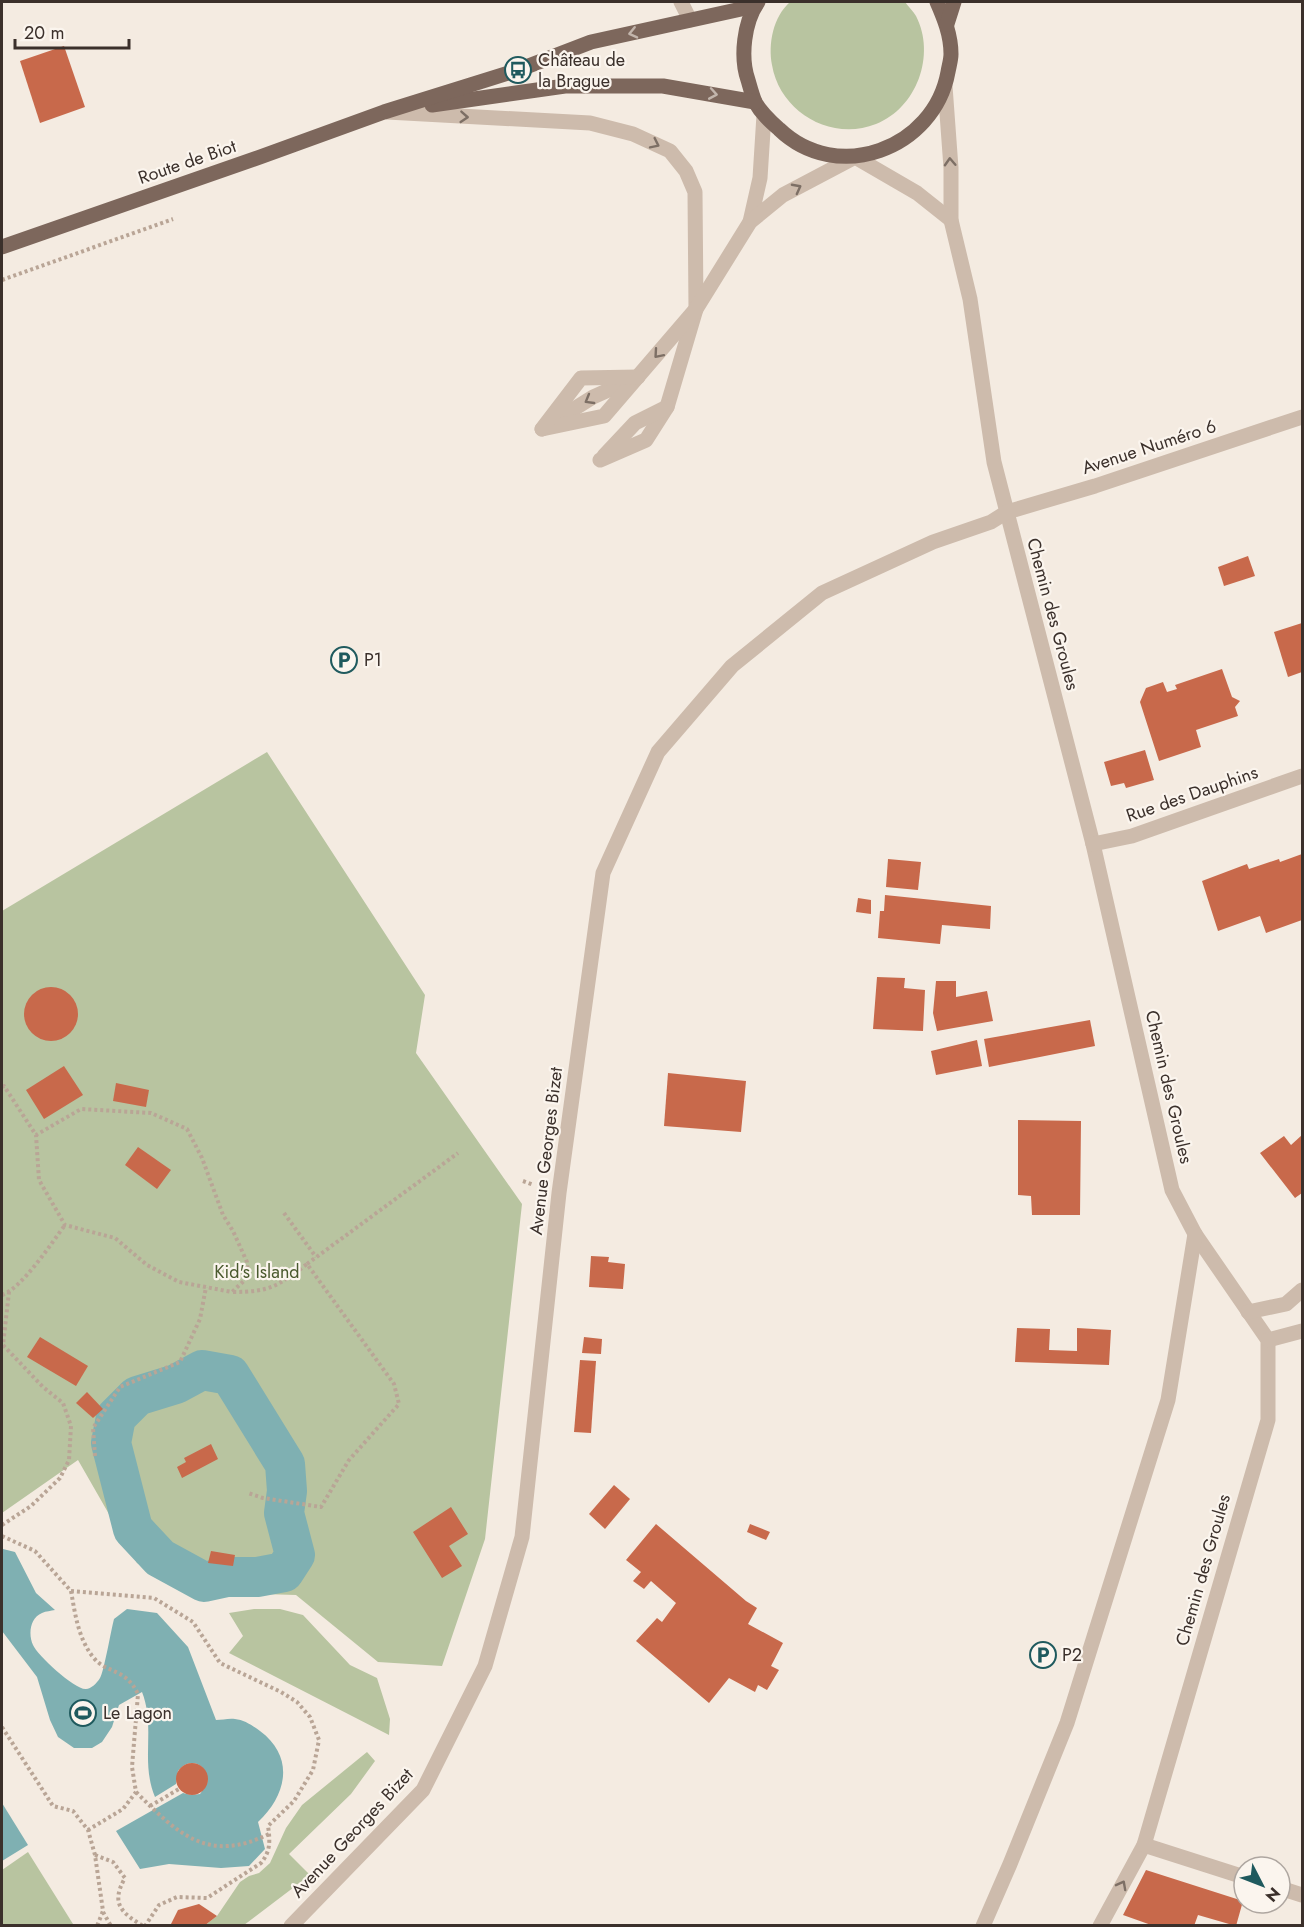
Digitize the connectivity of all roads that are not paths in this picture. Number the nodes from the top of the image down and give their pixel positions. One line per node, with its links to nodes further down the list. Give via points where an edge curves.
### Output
1 (681, 2): 5 (street)
2 (937, 2): 6 (main road)
3 (954, 2): 6 (main road)
4 (757, 4): 5 (main road); 8 (main road, via 745,38 745,71)
5 (690, 20): 9 (main road, one-way to 9, via 591,42 518,70)
6 (947, 24): 7 (main road, via 951,55)
7 (945, 86): 11 (main road, via 932,113 911,135 885,150); 12 (street, Chemin des Groules, one-way to 7)
8 (755, 102): 9 (main road, one-way to 8, via 565,86 663,86); 10 (main road)
9 (384, 112): 14 (main road, Route de Biot); 15 (street, one-way to 15, via 590,123 633,134 670,151 687,171 695,192)
10 (764, 115): 11 (main road, via 789,139 821,153); 13 (street, via 760,178)
11 (855, 156): 12 (street, via 917,193); 13 (street, one-way to 11, via 783,195)
12 (951, 220): 20 (street, Chemin des Groules, via 970,299 994,462)
13 (750, 222): 15 (street)
14 (2, 247)
15 (696, 309): 16 (street, one-way to 16); 19 (street, via 667,407 635,423)
16 (638, 377): 18 (street, one-way to 18, via 593,397); 18 (street, via 604,416); 18 (street, via 581,378)
17 (1302, 417): 20 (street, Avenue Numéro 6)
18 (542, 429)
19 (600, 460)
20 (1007, 512): 22 (street, Chemin des Groules); 30 (street, Avenue Georges Bizet, via 822,593 732,666 658,752 603,873 559,1193 522,1537 484,1666 423,1790)
21 (1302, 776): 22 (street, Rue des Dauphins, via 1132,836)
22 (1093, 844): 23 (street, Chemin des Groules, via 1172,1190)
23 (1195, 1234): 25 (street, Chemin des Groules); 31 (street, via 1168,1400 1067,1723)
24 (1302, 1290): 25 (street, via 1286,1304)
25 (1248, 1311): 27 (street, Chemin des Groules)
26 (1302, 1331): 27 (street)
27 (1268, 1340): 28 (street, Chemin des Groules, via 1268,1420)
28 (1144, 1845): 29 (street); 32 (street, Chemin des Groules, one-way to 28)
29 (1232, 1872)
30 (291, 1926)
31 (983, 1926)
32 (1101, 1926)

